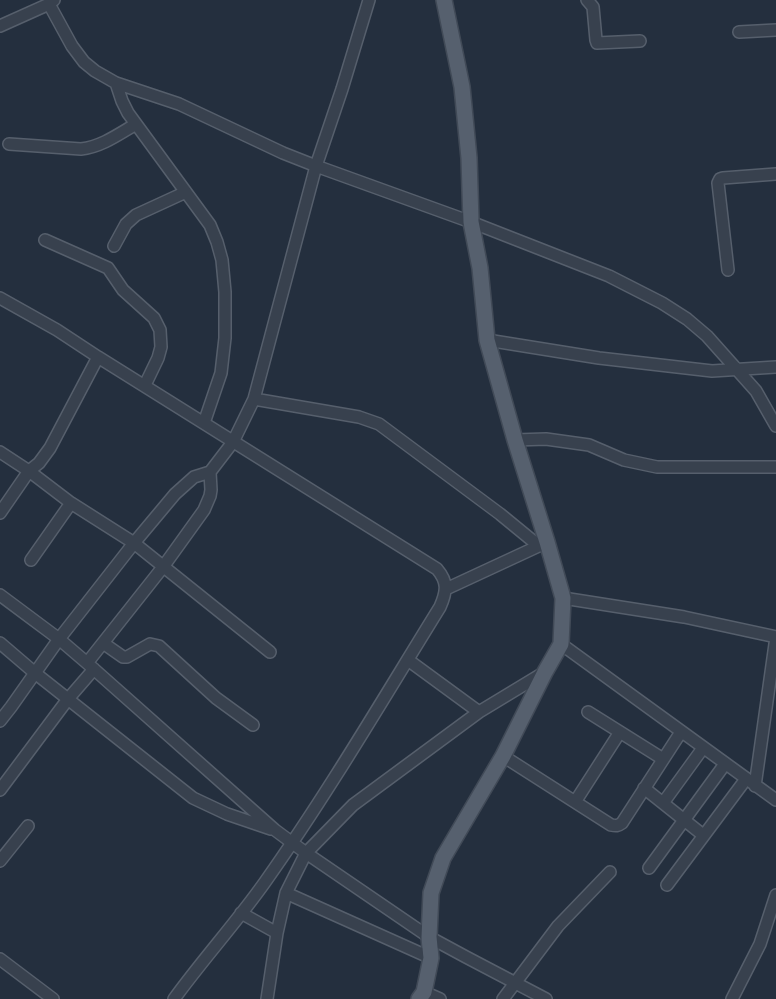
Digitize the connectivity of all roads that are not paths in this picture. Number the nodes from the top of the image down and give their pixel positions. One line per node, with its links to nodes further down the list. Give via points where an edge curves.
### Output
1 (369, 0): 12 (street)
2 (444, 0): 15 (main road, via 462,87)
3 (587, 0): 8 (street, via 593,7 597,43)
4 (51, 2): 5 (street); 9 (street, via 72,46 84,62)
5 (0, 26)
6 (776, 30): 7 (street)
7 (739, 32)
8 (640, 40)
9 (116, 83): 10 (street, via 124,107); 12 (street, via 179,104)
10 (136, 124): 11 (street, via 87,149); 14 (street)
11 (9, 144)
12 (316, 166): 15 (street); 25 (street)
13 (776, 174): 18 (street, via 719,180)
14 (186, 192): 17 (street, via 136,215 126,224); 26 (street, via 210,225 217,242 225,292 222,365)
15 (471, 222): 20 (main road, via 480,268); 23 (street, via 608,276 662,303 708,336)
16 (45, 240): 24 (street, via 108,268 123,290 154,318 160,330 161,347)
17 (114, 246)
18 (728, 270)
19 (0, 298): 21 (street)
20 (487, 340): 23 (street, via 712,372); 28 (main road)
21 (98, 357): 24 (street); 32 (street, via 50,448 40,463)
22 (776, 367): 23 (street)
23 (737, 370): 27 (street, via 756,391)
24 (145, 386): 26 (street)
25 (254, 399): 29 (street); 37 (street, via 359,417 379,424)
26 (204, 423): 29 (street)
27 (776, 426)
28 (515, 440): 31 (street, via 546,439 589,445 624,460 657,467); 37 (main road)
29 (233, 442): 33 (street); 40 (street, via 437,569 444,577)
30 (0, 452): 32 (street)
31 (776, 467)
32 (29, 471): 34 (street); 35 (street)
33 (210, 472): 36 (street, via 194,478 175,494); 39 (street, via 211,490 204,510)
34 (71, 503): 36 (street); 38 (street)
35 (0, 513)
36 (134, 543): 39 (street); 44 (street)
37 (543, 544): 40 (street); 42 (main road)
38 (31, 560)
39 (163, 567): 46 (street); 48 (street)
40 (446, 589): 49 (street, via 440,607)
41 (0, 595): 44 (street)
42 (563, 598): 43 (street, via 684,617); 47 (main road)
43 (776, 637): 65 (street)
44 (59, 639): 50 (street); 52 (street)
45 (0, 643): 52 (street)
46 (102, 643): 50 (street); 57 (street, via 123,657 150,644 159,646 216,698)
47 (561, 644): 51 (main road); 59 (street)
48 (270, 652)
49 (408, 660): 54 (street); 75 (street)
50 (90, 666): 53 (street); 73 (street)
51 (545, 672): 54 (street); 61 (main road)
52 (35, 673): 53 (street); 56 (street)
53 (68, 699): 67 (street); 73 (street, via 193,798 227,814)
54 (479, 712): 76 (street, via 353,805)
55 (588, 712): 58 (street)
56 (0, 721)
57 (253, 725)
58 (620, 732): 62 (street); 69 (street)
59 (682, 732): 60 (street); 62 (street)
60 (703, 748): 63 (street); 70 (street)
61 (503, 756): 69 (street); 85 (main road, via 443,858 431,893)
62 (663, 759): 66 (street)
63 (726, 764): 64 (street); 71 (street)
64 (746, 779): 65 (street); 74 (street)
65 (755, 786): 68 (street)
66 (644, 788): 69 (street, via 619,825 612,825); 70 (street)
67 (0, 790)
68 (776, 800)
69 (575, 802)
70 (663, 803): 71 (street)
71 (684, 820): 74 (street); 78 (street)
72 (28, 826): 77 (street)
73 (275, 830): 75 (street)
74 (704, 835): 80 (street)
75 (293, 842): 76 (street); 83 (street)
76 (306, 853): 81 (street); 85 (street)
77 (0, 861)
78 (649, 868)
79 (610, 872): 88 (street, via 558,926)
80 (667, 885)
81 (286, 893): 84 (street); 86 (street)
82 (776, 895): 96 (street, via 760,944)
83 (241, 913): 84 (street); 91 (street)
84 (277, 933): 92 (street)
85 (429, 936): 86 (main road); 88 (street)
86 (431, 958): 89 (main road)
87 (0, 960): 90 (street)
88 (515, 983): 94 (street); 95 (street)
89 (421, 996): 93 (street)
90 (53, 999)
91 (174, 999)
92 (266, 999)
93 (440, 999)
94 (503, 999)
95 (546, 999)
96 (732, 999)

